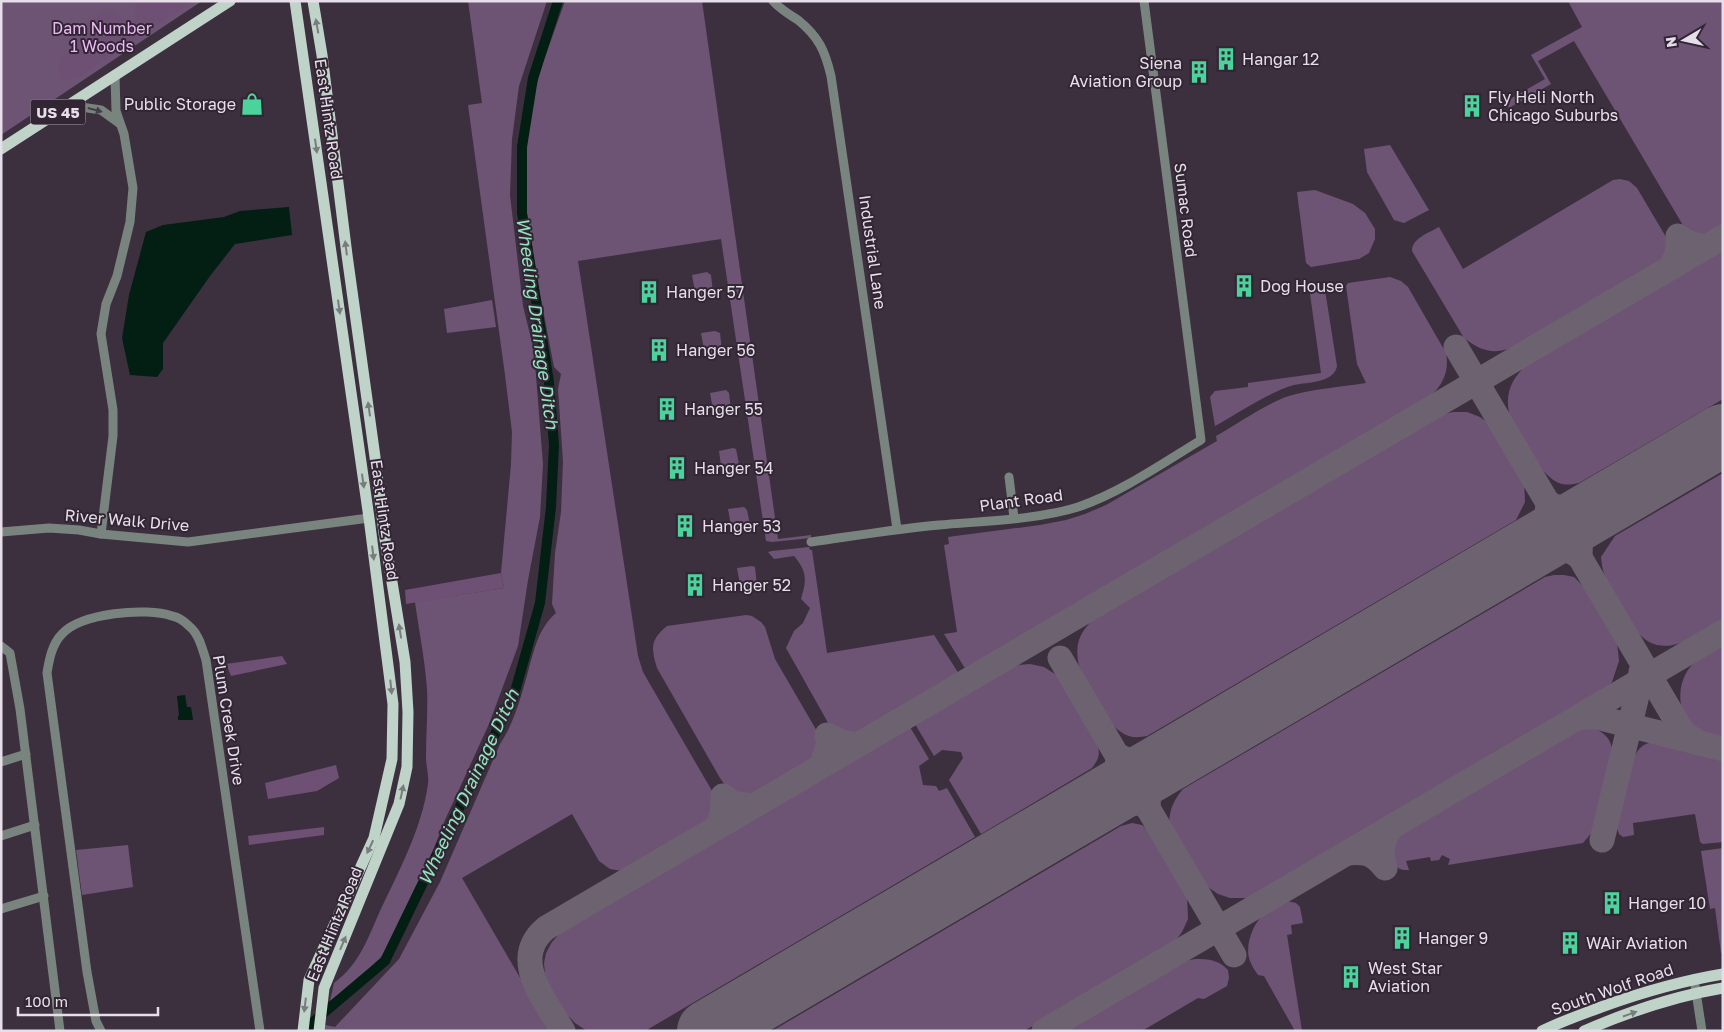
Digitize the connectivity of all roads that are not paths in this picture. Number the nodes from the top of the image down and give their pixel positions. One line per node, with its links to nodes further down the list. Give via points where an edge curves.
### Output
1 (230, 1): 7 (main road, US 45)
2 (286, 1): 6 (main road)
3 (312, 1): 34 (main road, East Hintz Road, one-way to 3, via 324,988 399,804 407,767 408,712 405,662 384,532 322,55)
4 (774, 1): 15 (street, Industrial Lane, via 814,36 825,54 831,76)
5 (1144, 1): 11 (street, Sumac Road)
6 (296, 6): 13 (main road, East Hintz Road, one-way to 13)
7 (115, 75): 8 (main road, US 45); 9 (street)
8 (68, 106): 9 (street, one-way to 9, via 101,110); 10 (main road, US 45)
9 (119, 123): 17 (street, via 124,134 133,188 130,222 117,276 106,304 101,334 113,410)
10 (1, 149)
11 (1198, 422): 14 (street, Plant Road, via 1201,440 1102,498 1056,512)
12 (1009, 477): 14 (street)
13 (369, 518): 17 (street, River Walk Drive, via 188,542); 33 (main road, East Hintz Road, one-way to 33, via 393,704 392,759 374,838 308,980)
14 (1014, 518): 15 (street, Plant Road)
15 (897, 529): 18 (street, Plant Road)
16 (1, 532): 17 (street, River Walk Drive, via 50,528)
17 (101, 534)
18 (811, 542)
19 (1, 646): 20 (street, via 10,654)
20 (26, 754): 21 (street); 22 (street)
21 (1, 762)
22 (35, 825): 23 (street); 24 (street)
23 (1, 836)
24 (44, 896): 25 (street); 30 (street)
25 (1, 909)
26 (1723, 974): 27 (main road, South Wolf Road)
27 (1694, 979): 29 (street); 35 (main road, South Wolf Road, via 1649,990)
28 (1723, 988): 29 (main road, South Wolf Road)
29 (1696, 993): 36 (main road, South Wolf Road, one-way to 29); 37 (street)
30 (60, 1031)
31 (101, 1031): 32 (street, Plum Creek Drive, via 96,1021 87,972 47,673 51,653 62,634 83,620 150,611 174,616 190,626 206,660)
32 (260, 1031)
33 (303, 1031)
34 (319, 1031)
35 (1542, 1031)
36 (1584, 1031)
37 (1702, 1031)

